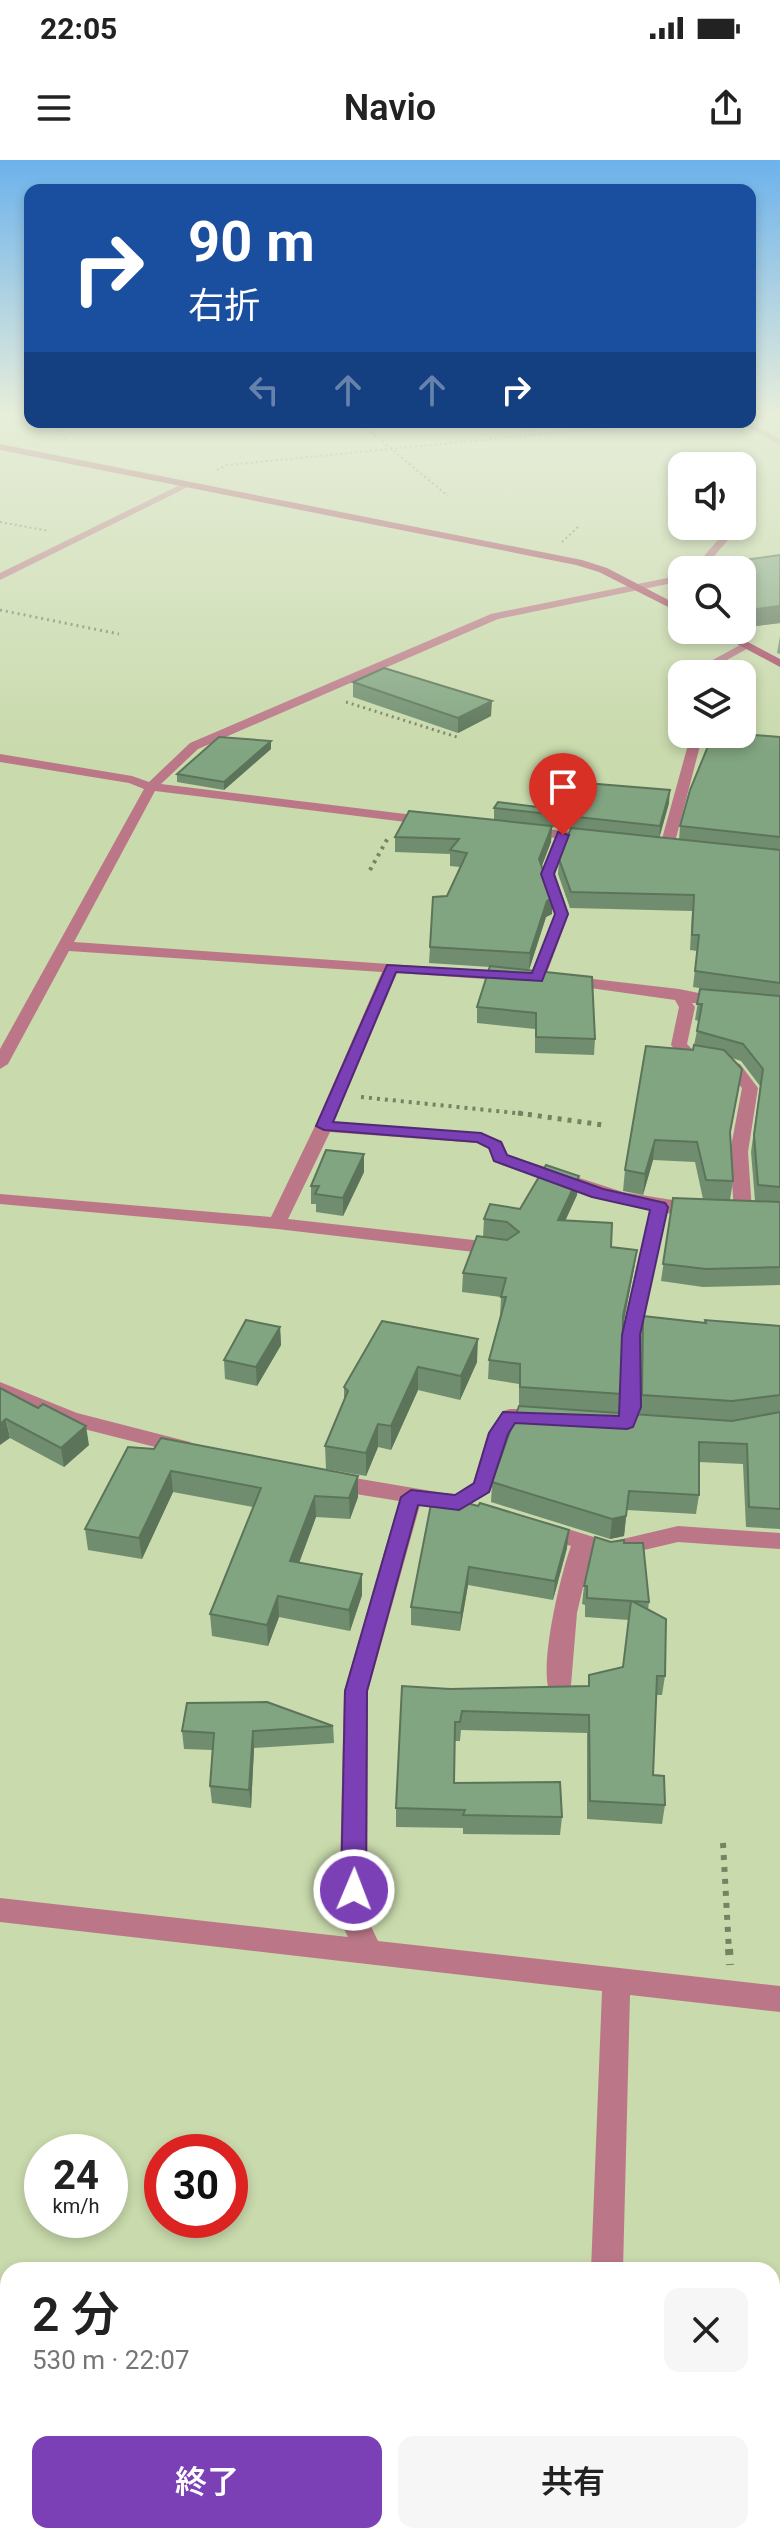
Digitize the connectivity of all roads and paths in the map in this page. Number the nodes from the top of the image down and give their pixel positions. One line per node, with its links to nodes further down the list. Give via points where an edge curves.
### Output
1 (23, 526): 4 (path)
2 (103, 526): 4 (street)
3 (396, 526): 9 (main road, via 578,562)
4 (81, 537): 7 (street)
5 (723, 540): 6 (street)
6 (709, 556)
7 (0, 577)
8 (668, 580): 9 (street)
9 (636, 586): 10 (main road); 17 (street, via 495,616)
10 (668, 603)
11 (0, 610): 12 (path)
12 (119, 634)
13 (742, 644): 14 (main road)
14 (746, 646): 15 (street); 16 (main road)
15 (720, 660)
16 (780, 664)
17 (295, 703): 18 (path, via 313,707 341,700); 21 (street, via 194,746)
18 (460, 738)
19 (692, 748): 27 (street, via 660,845)
20 (0, 758): 21 (street)
21 (151, 787): 22 (street); 29 (street)
22 (400, 818): 23 (street); 28 (path)
23 (444, 822)
24 (504, 829): 25 (street)
25 (563, 835): 26 (street); 31 (street, via 548,874 562,914)
26 (608, 840)
27 (683, 848)
28 (370, 870)
29 (65, 946): 30 (street); 34 (street)
30 (391, 968): 31 (street); 35 (street)
31 (537, 978): 32 (street)
32 (679, 994): 33 (street); 40 (street, via 687,1007 679,1045 690,1057 734,1067 750,1088)
33 (734, 1003)
34 (0, 1064)
35 (336, 1094): 36 (path); 37 (street)
36 (603, 1125)
37 (324, 1126): 39 (street, via 481,1138 496,1145 500,1158 598,1193); 42 (street)
38 (0, 1199): 42 (street)
39 (659, 1207): 40 (street); 46 (lane, via 631,1335 632,1407)
40 (729, 1210): 41 (street)
41 (768, 1211)
42 (277, 1223): 43 (street)
43 (506, 1250)
44 (0, 1389): 48 (street, via 71,1419)
45 (566, 1418): 51 (street, via 510,1416 482,1487)
46 (619, 1422): 47 (street)
47 (656, 1425)
48 (203, 1452)
49 (306, 1477): 50 (street)
50 (411, 1497): 51 (street); 59 (street, via 356,1691 353,1919)
51 (459, 1503): 52 (street)
52 (486, 1512)
53 (528, 1525): 55 (street)
54 (780, 1541): 55 (street, via 678,1534 610,1550)
55 (584, 1542): 56 (street, via 562,1639)
56 (559, 1685)
57 (723, 1843): 61 (path)
58 (0, 1910): 59 (street)
59 (368, 1949): 60 (street)
60 (616, 1981): 61 (street); 63 (street)
61 (732, 1994): 62 (street)
62 (780, 1999)
63 (607, 2262)

